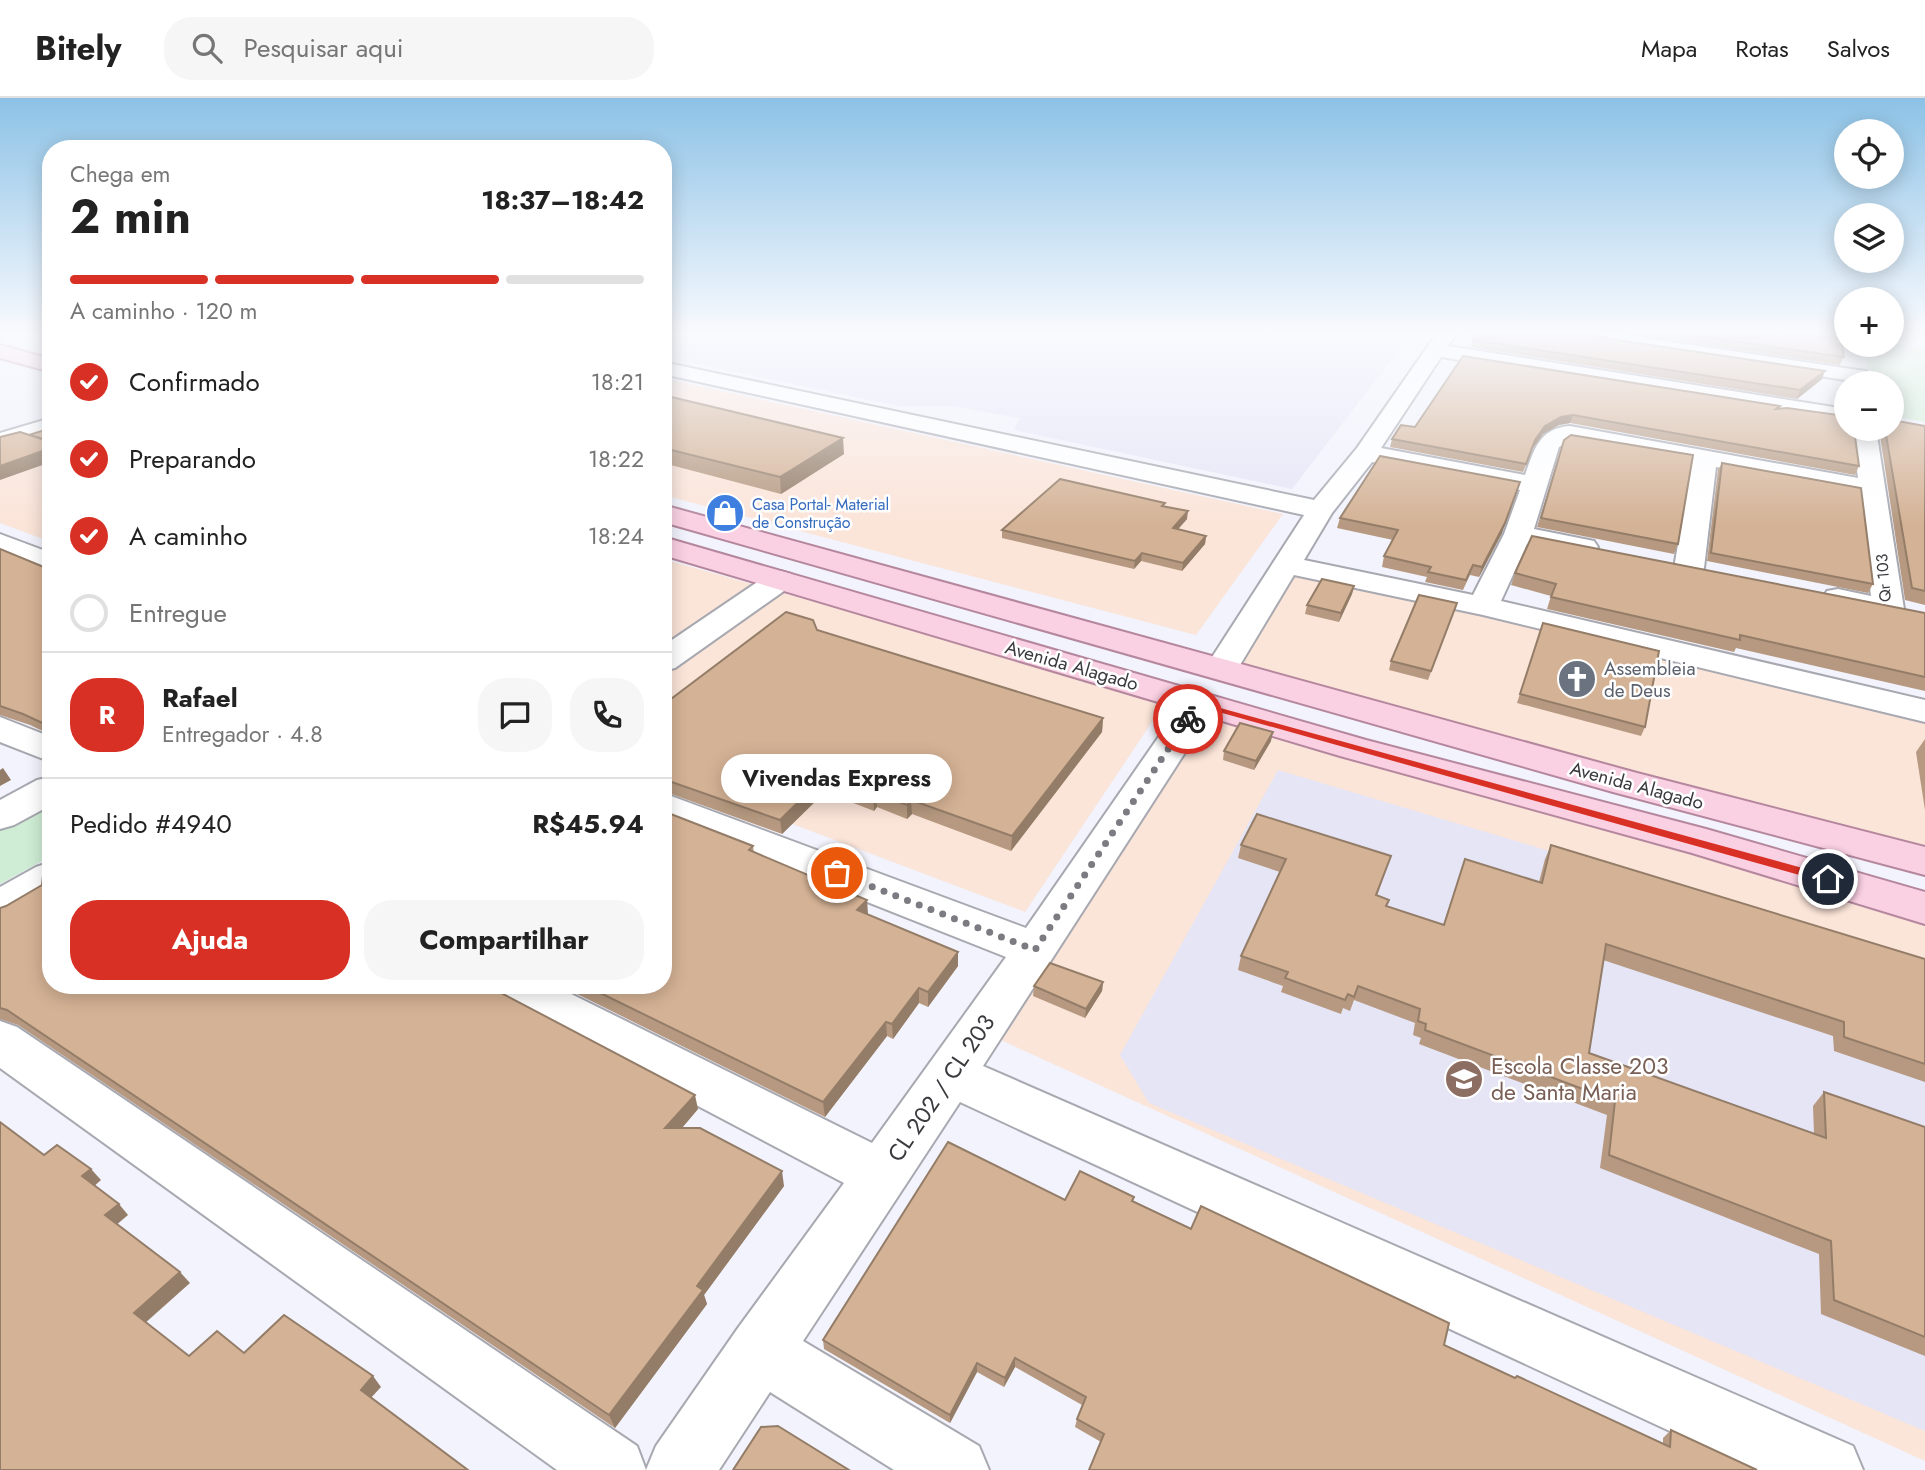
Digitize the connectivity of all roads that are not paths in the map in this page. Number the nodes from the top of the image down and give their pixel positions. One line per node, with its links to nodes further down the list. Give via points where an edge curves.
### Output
1 (797, 397): 12 (street)
2 (1403, 397): 8 (street, CL 202 / CL 203)
3 (1648, 397): 4 (street, via 1735,408 1759,402)
4 (1834, 414)
5 (42, 428): 6 (street)
6 (0, 441)
7 (1866, 441): 11 (street, Qr 103)
8 (1366, 453): 10 (street); 12 (street, CL 202 / CL 203)
9 (1705, 458): 10 (street, via 1559,434 1547,447); 11 (street); 20 (street)
10 (1535, 485): 14 (street)
11 (1872, 488): 22 (street, Qr 103, via 1900,611)
12 (1320, 510): 19 (street, CL 202 / CL 203)
13 (672, 516): 25 (main road, Avenida Alagado)
14 (1518, 534): 17 (street); 23 (street)
15 (0, 543): 18 (street)
16 (672, 549): 21 (main road, Avenida Alagado)
17 (1610, 552)
18 (42, 559)
19 (1287, 565): 23 (street); 25 (street, CL 202 / CL 203)
20 (1689, 568)
21 (780, 580): 24 (street); 25 (main road, Avenida Alagado)
22 (1809, 592)
23 (1483, 606): 26 (street)
24 (672, 655)
25 (1210, 685): 29 (main road, Avenida Alagado); 30 (main road, Avenida Alagado); 40 (street, CL 202 / CL 203)
26 (1925, 711)
27 (0, 727): 28 (street)
28 (42, 747)
29 (1353, 748): 30 (main road, via 1435,762 1622,814 1630,801); 34 (main road, Avenida Alagado)
30 (1627, 783): 35 (main road, Avenida Alagado)
31 (42, 794): 33 (street)
32 (672, 809): 40 (street)
33 (0, 816)
34 (1706, 843): 36 (main road, via 1696,824 1710,817); 39 (main road, Avenida Alagado)
35 (1925, 861)
36 (1925, 879)
37 (42, 882): 38 (street)
38 (0, 907)
39 (1925, 908)
40 (1035, 950): 43 (street, CL 202 / CL 203)
41 (528, 994): 44 (street)
42 (0, 1041): 46 (street)
43 (950, 1074): 44 (street, CL 202 / CL 203); 49 (street)
44 (882, 1175): 45 (street, CL 202 / CL 203)
45 (760, 1350): 47 (street, CL 202 / CL 203); 48 (street)
46 (613, 1470)
47 (680, 1470)
48 (955, 1470)
49 (1829, 1470)

